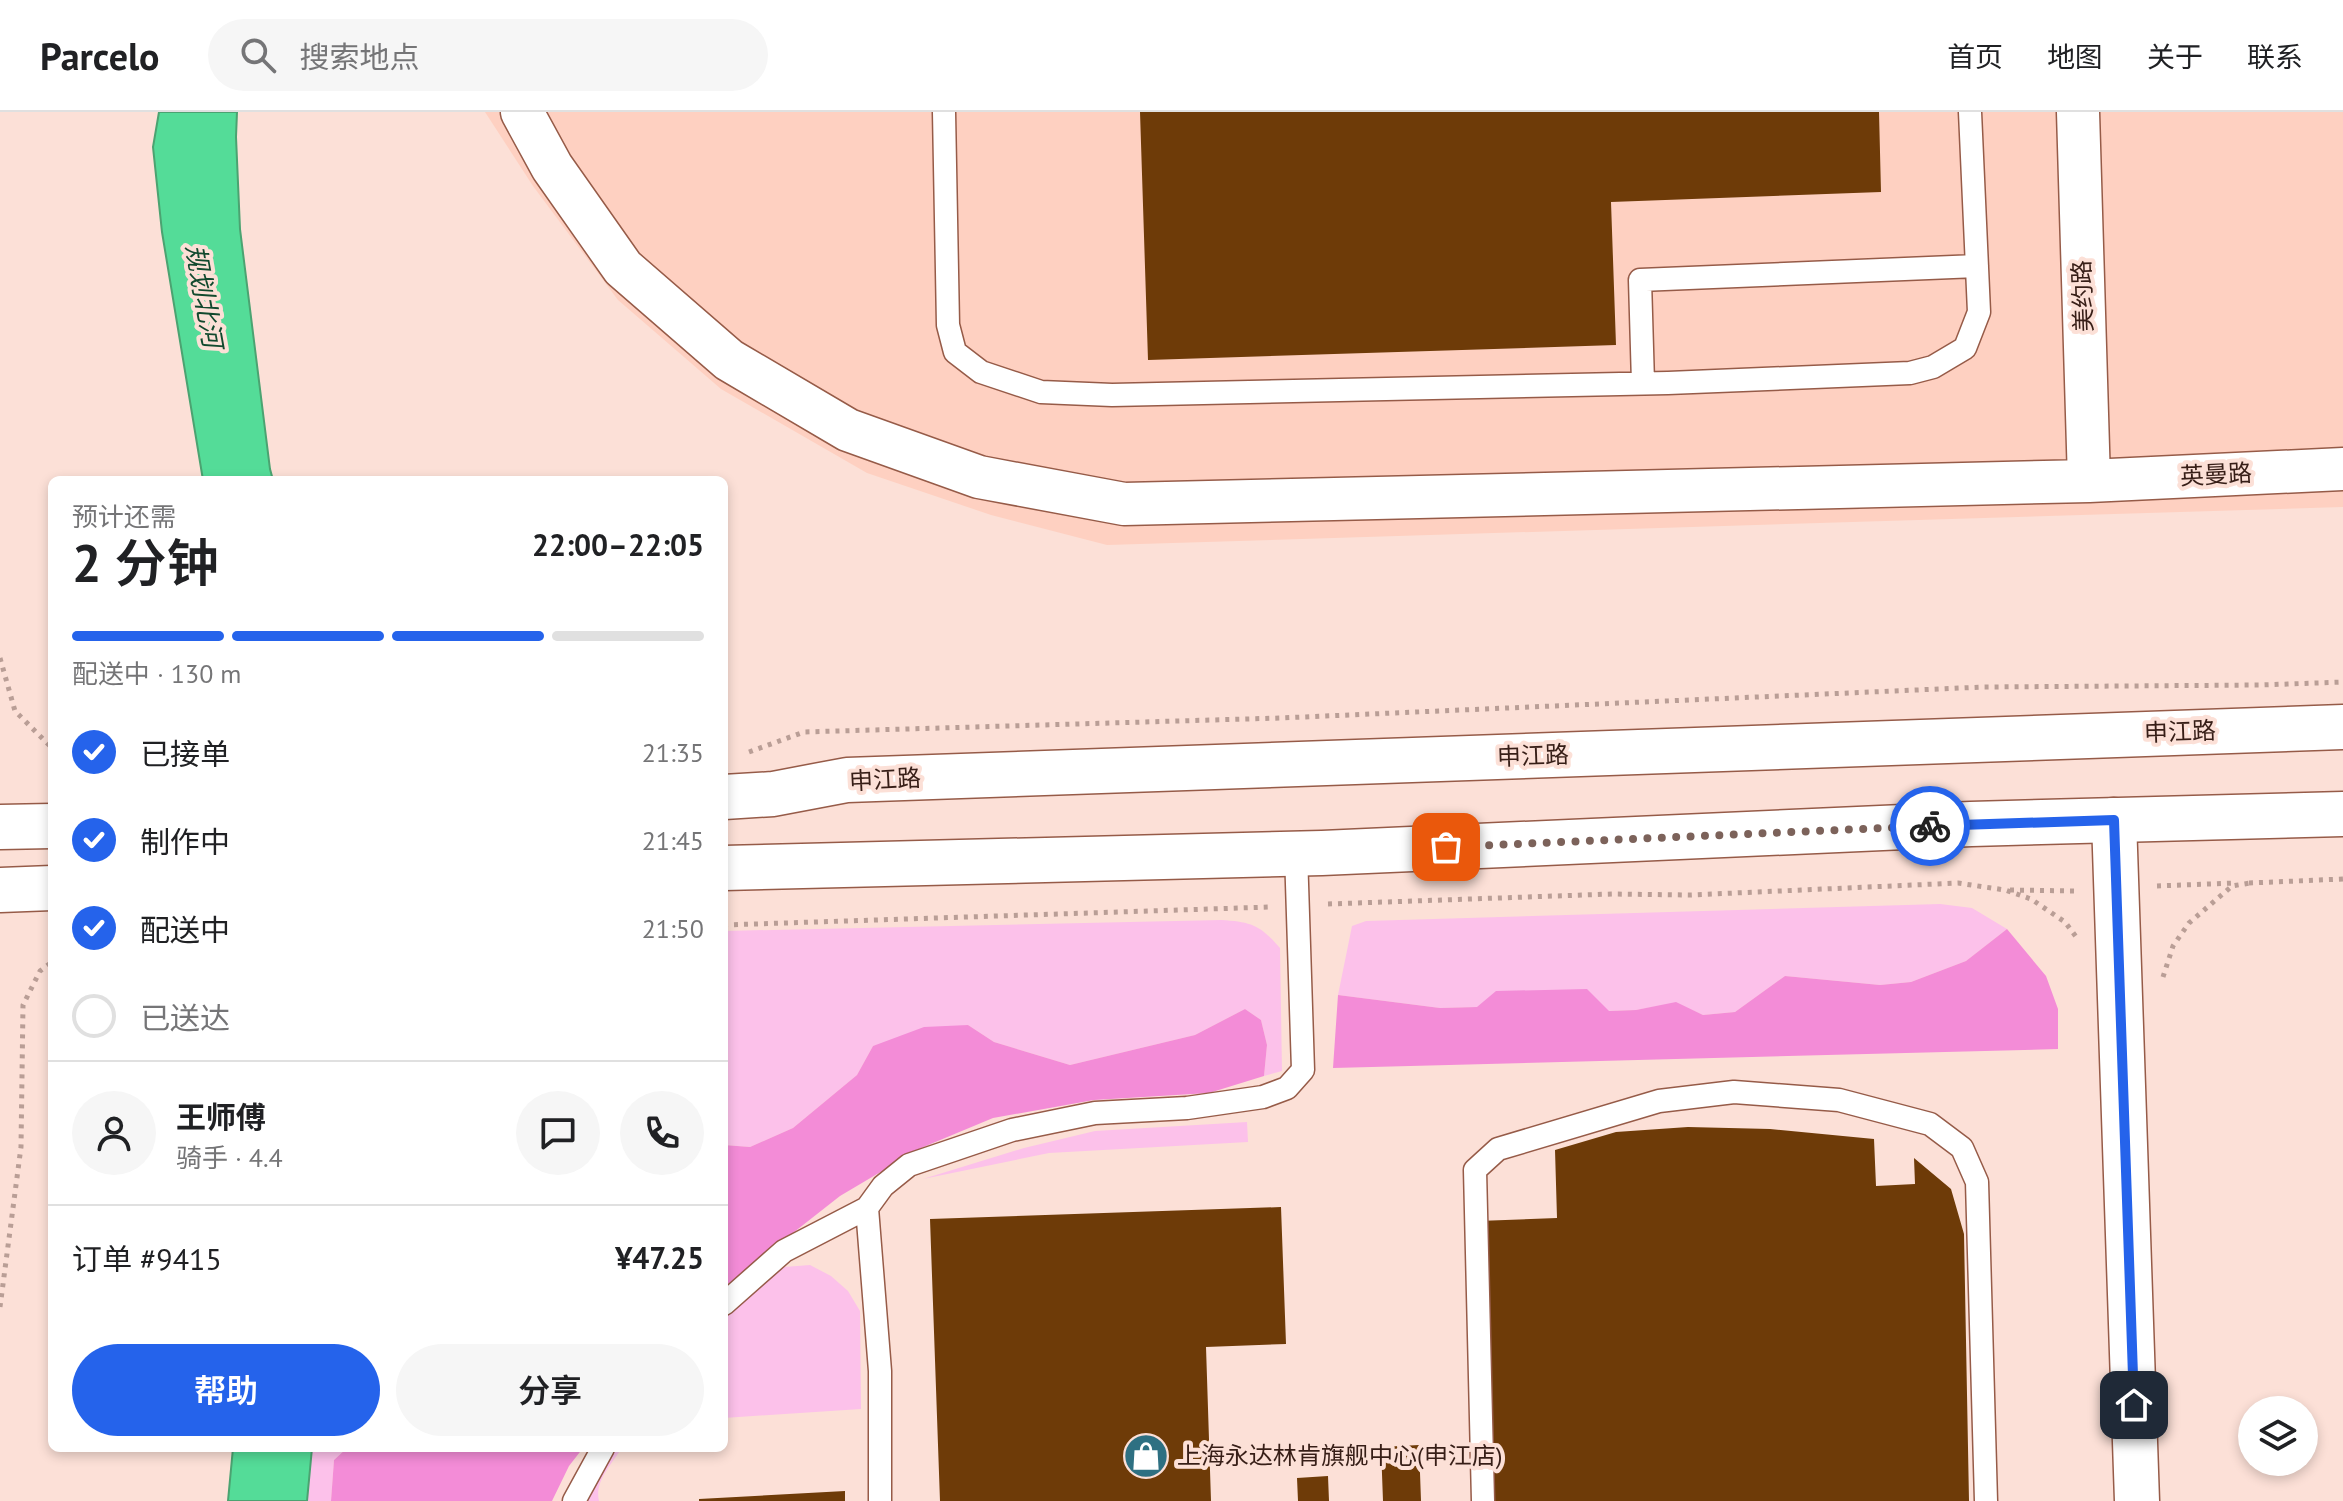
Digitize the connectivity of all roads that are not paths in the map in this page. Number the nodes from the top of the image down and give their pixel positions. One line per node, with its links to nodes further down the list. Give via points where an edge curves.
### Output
1 (522, 112): 8 (street, 英曼路, via 552,167 623,268 729,360 848,430 979,477 1124,504)
2 (944, 112): 6 (lane, via 948,325 955,352 981,372 1041,392 1112,395)
3 (1970, 112): 5 (lane)
4 (2078, 112): 8 (street, 美约路)
5 (1977, 266): 6 (lane, via 1979,312 1965,348 1933,367 1910,373); 6 (lane, via 1640,280)
6 (1643, 383)
7 (2343, 469): 8 (street, 英曼路)
8 (2089, 481)
9 (2343, 727): 10 (main road, 申江路, via 847,780)
10 (728, 797)
11 (2343, 814): 12 (main road)
12 (2114, 820): 15 (main road); 26 (main road)
13 (48, 826): 14 (main road)
14 (0, 827)
15 (1296, 853): 16 (main road); 19 (lane, via 1303,1070 1287,1088 1235,1102 1095,1113 1012,1130 909,1165)
16 (728, 868)
17 (48, 888): 18 (main road)
18 (0, 890)
19 (867, 1208): 20 (lane, via 784,1251); 23 (lane, via 880,1371)
20 (728, 1300)
21 (601, 1452): 22 (lane)
22 (574, 1501)
23 (880, 1501)
24 (1483, 1501): 25 (lane, via 1475,1170 1498,1149 1659,1101 1734,1092 1839,1100 1930,1124 1962,1148 1977,1182)
25 (1986, 1501)
26 (2137, 1501)

